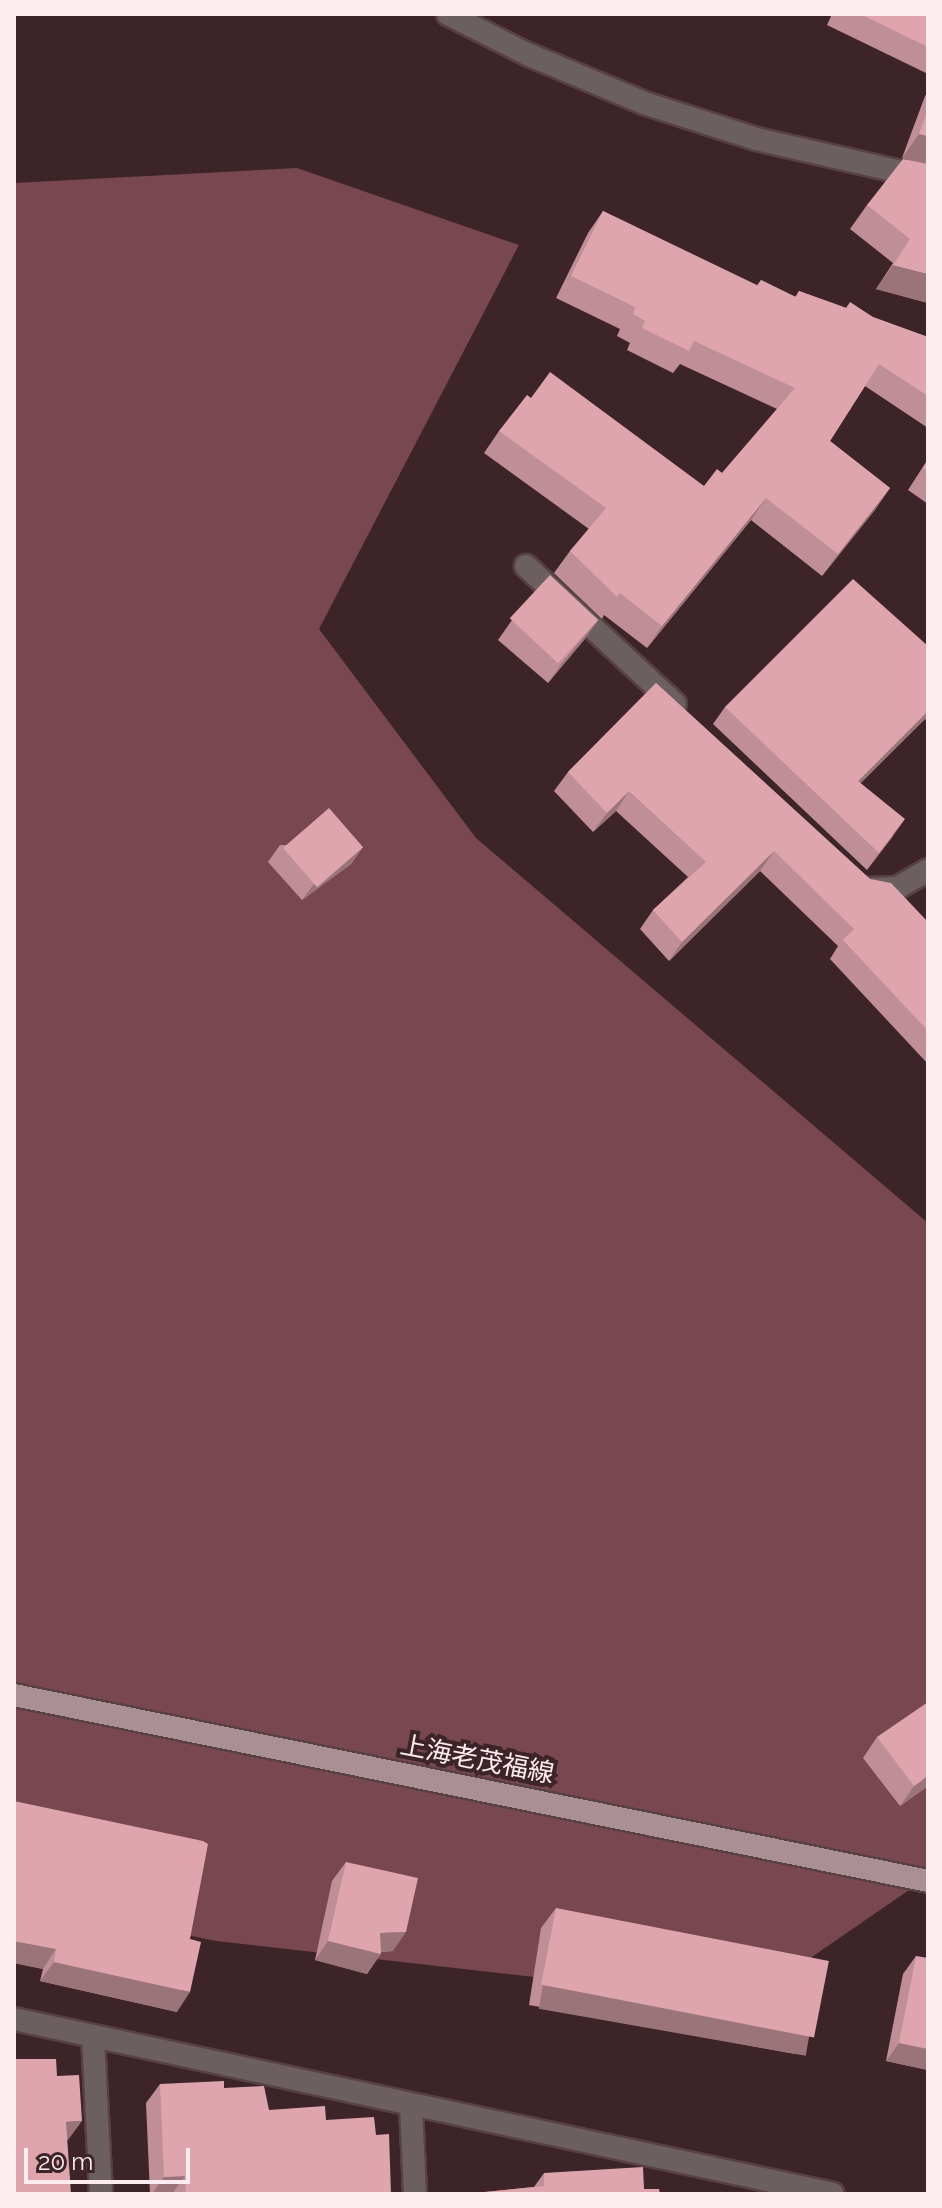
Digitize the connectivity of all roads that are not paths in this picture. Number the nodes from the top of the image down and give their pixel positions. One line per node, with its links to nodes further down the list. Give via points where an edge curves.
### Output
1 (448, 14): 2 (street, via 644,103 756,139)
2 (928, 178)
3 (526, 566): 4 (street)
4 (694, 723)
5 (928, 870): 6 (street, via 897,888 877,890)
6 (852, 877)
7 (14, 1695): 8 (main road, 上海老茂福線)
8 (928, 1881)
9 (14, 2019): 10 (street)
10 (93, 2037): 11 (street); 13 (street)
11 (411, 2106): 12 (street); 14 (street)
12 (733, 2184): 15 (street)
13 (101, 2194)
14 (415, 2194)
15 (833, 2194)

